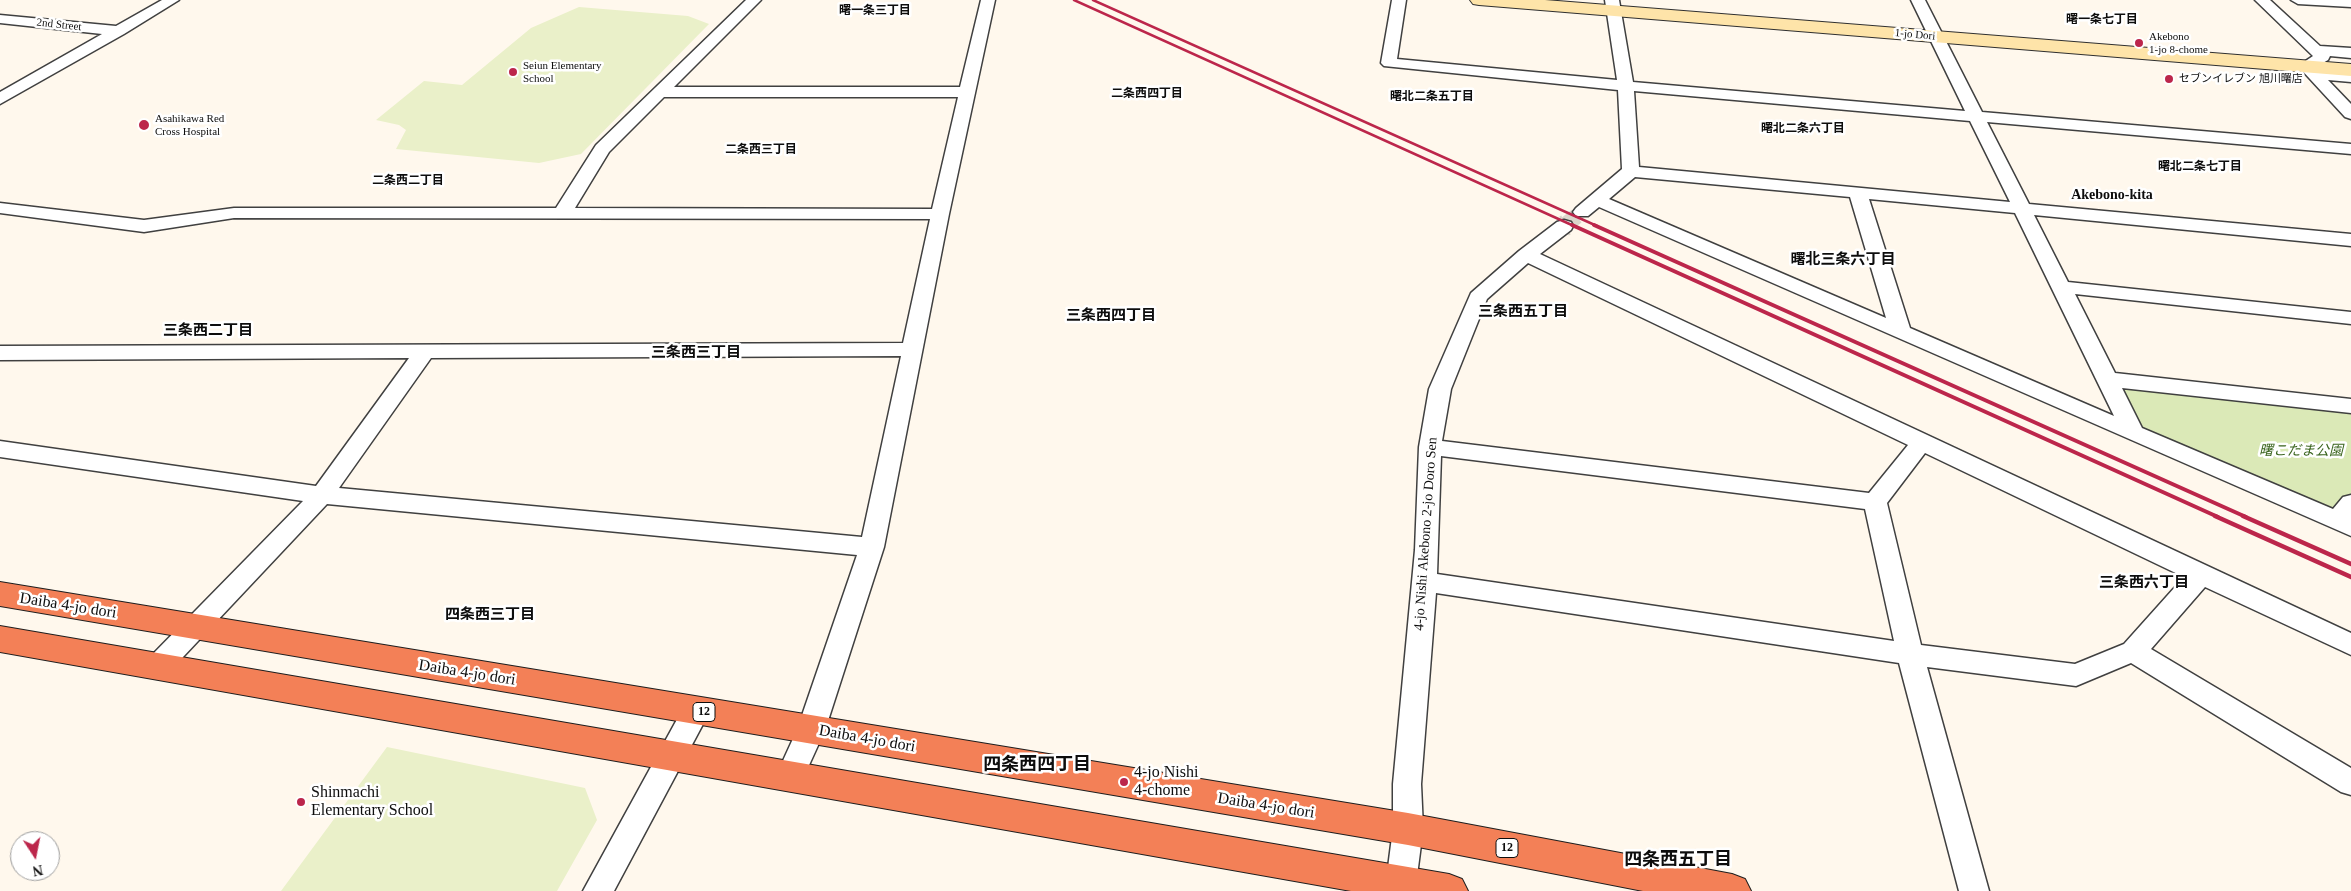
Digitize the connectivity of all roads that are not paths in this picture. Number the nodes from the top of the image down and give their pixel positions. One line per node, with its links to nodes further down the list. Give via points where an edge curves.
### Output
1 (172, 0): 12 (street)
2 (754, 0): 20 (street)
3 (988, 0): 21 (street)
4 (1399, 0): 19 (street, via 1388,63)
5 (1479, 0): 9 (street, 1-jo Dori)
6 (1918, 0): 13 (street)
7 (2262, 0): 16 (street)
8 (2298, 0): 10 (street)
9 (1612, 3): 13 (street, 1-jo Dori); 19 (street)
10 (2351, 3)
11 (0, 19): 12 (street, 2nd Street)
12 (118, 30): 22 (street)
13 (1933, 31): 16 (street, 1-jo Dori); 24 (street)
14 (2351, 53): 16 (street)
15 (2351, 60): 16 (street, 1-jo Dori)
16 (2315, 62): 17 (street, 1-jo Dori); 18 (street); 23 (street)
17 (2351, 70)
18 (2351, 77)
19 (1626, 86): 24 (street); 26 (street)
20 (662, 92): 21 (street); 30 (street, via 602,149)
21 (968, 92): 31 (street)
22 (0, 99)
23 (2351, 114)
24 (1975, 116): 25 (street); 29 (street)
25 (2351, 149)
26 (1631, 171): 27 (street); 37 (street, via 1590,206)
27 (1858, 194): 29 (street); 37 (street)
28 (0, 208): 30 (street, via 144,226 234,212)
29 (2021, 208): 33 (street); 35 (street)
30 (563, 212): 31 (street)
31 (940, 214): 38 (street)
32 (1564, 226): 34 (street, 4-jo Nishi Akebono 2-jo Doro Sen)
33 (2351, 240)
34 (1526, 255): 44 (street); 45 (street, 4-jo Nishi Akebono 2-jo Doro Sen, via 1478,297 1440,389)
35 (2063, 287): 36 (street); 41 (street)
36 (2351, 318)
37 (1901, 332): 43 (street)
38 (912, 349): 39 (street); 50 (street)
39 (425, 351): 40 (street); 47 (street)
40 (0, 352)
41 (2108, 379): 42 (street); 43 (street)
42 (2351, 406)
43 (2134, 433): 49 (street)
44 (1922, 442): 48 (street); 51 (street)
45 (1430, 447): 48 (street); 52 (street, 4-jo Nishi Akebono 2-jo Doro Sen)
46 (0, 449): 47 (street)
47 (322, 495): 50 (street); 54 (street)
48 (1874, 502): 58 (street)
49 (2346, 517)
50 (872, 547): 61 (street)
51 (2202, 574): 56 (street); 57 (street)
52 (1424, 582): 58 (street); 65 (street, 4-jo Nishi Akebono 2-jo Doro Sen, via 1407,784)
53 (0, 594): 54 (highway, Daiba 4-jo dori / 12)
54 (196, 627): 59 (street); 60 (highway, Daiba 4-jo dori / 12)
55 (0, 639): 59 (highway)
56 (2351, 645)
57 (2133, 651): 58 (street, via 2076,675); 64 (street)
58 (1910, 654): 70 (street)
59 (158, 666): 62 (highway)
60 (696, 710): 61 (highway, Daiba 4-jo dori / 12); 62 (street)
61 (811, 730): 63 (street); 65 (highway, Daiba 4-jo dori / 12)
62 (671, 755): 63 (highway); 67 (street)
63 (790, 776): 66 (highway)
64 (2351, 783)
65 (1408, 830): 66 (street, 4-jo Nishi Akebono 2-jo Doro Sen); 69 (highway, Daiba 4-jo dori / 12)
66 (1401, 887): 68 (highway)
67 (598, 891)
68 (1449, 891)
69 (1732, 891)
70 (1974, 891)

